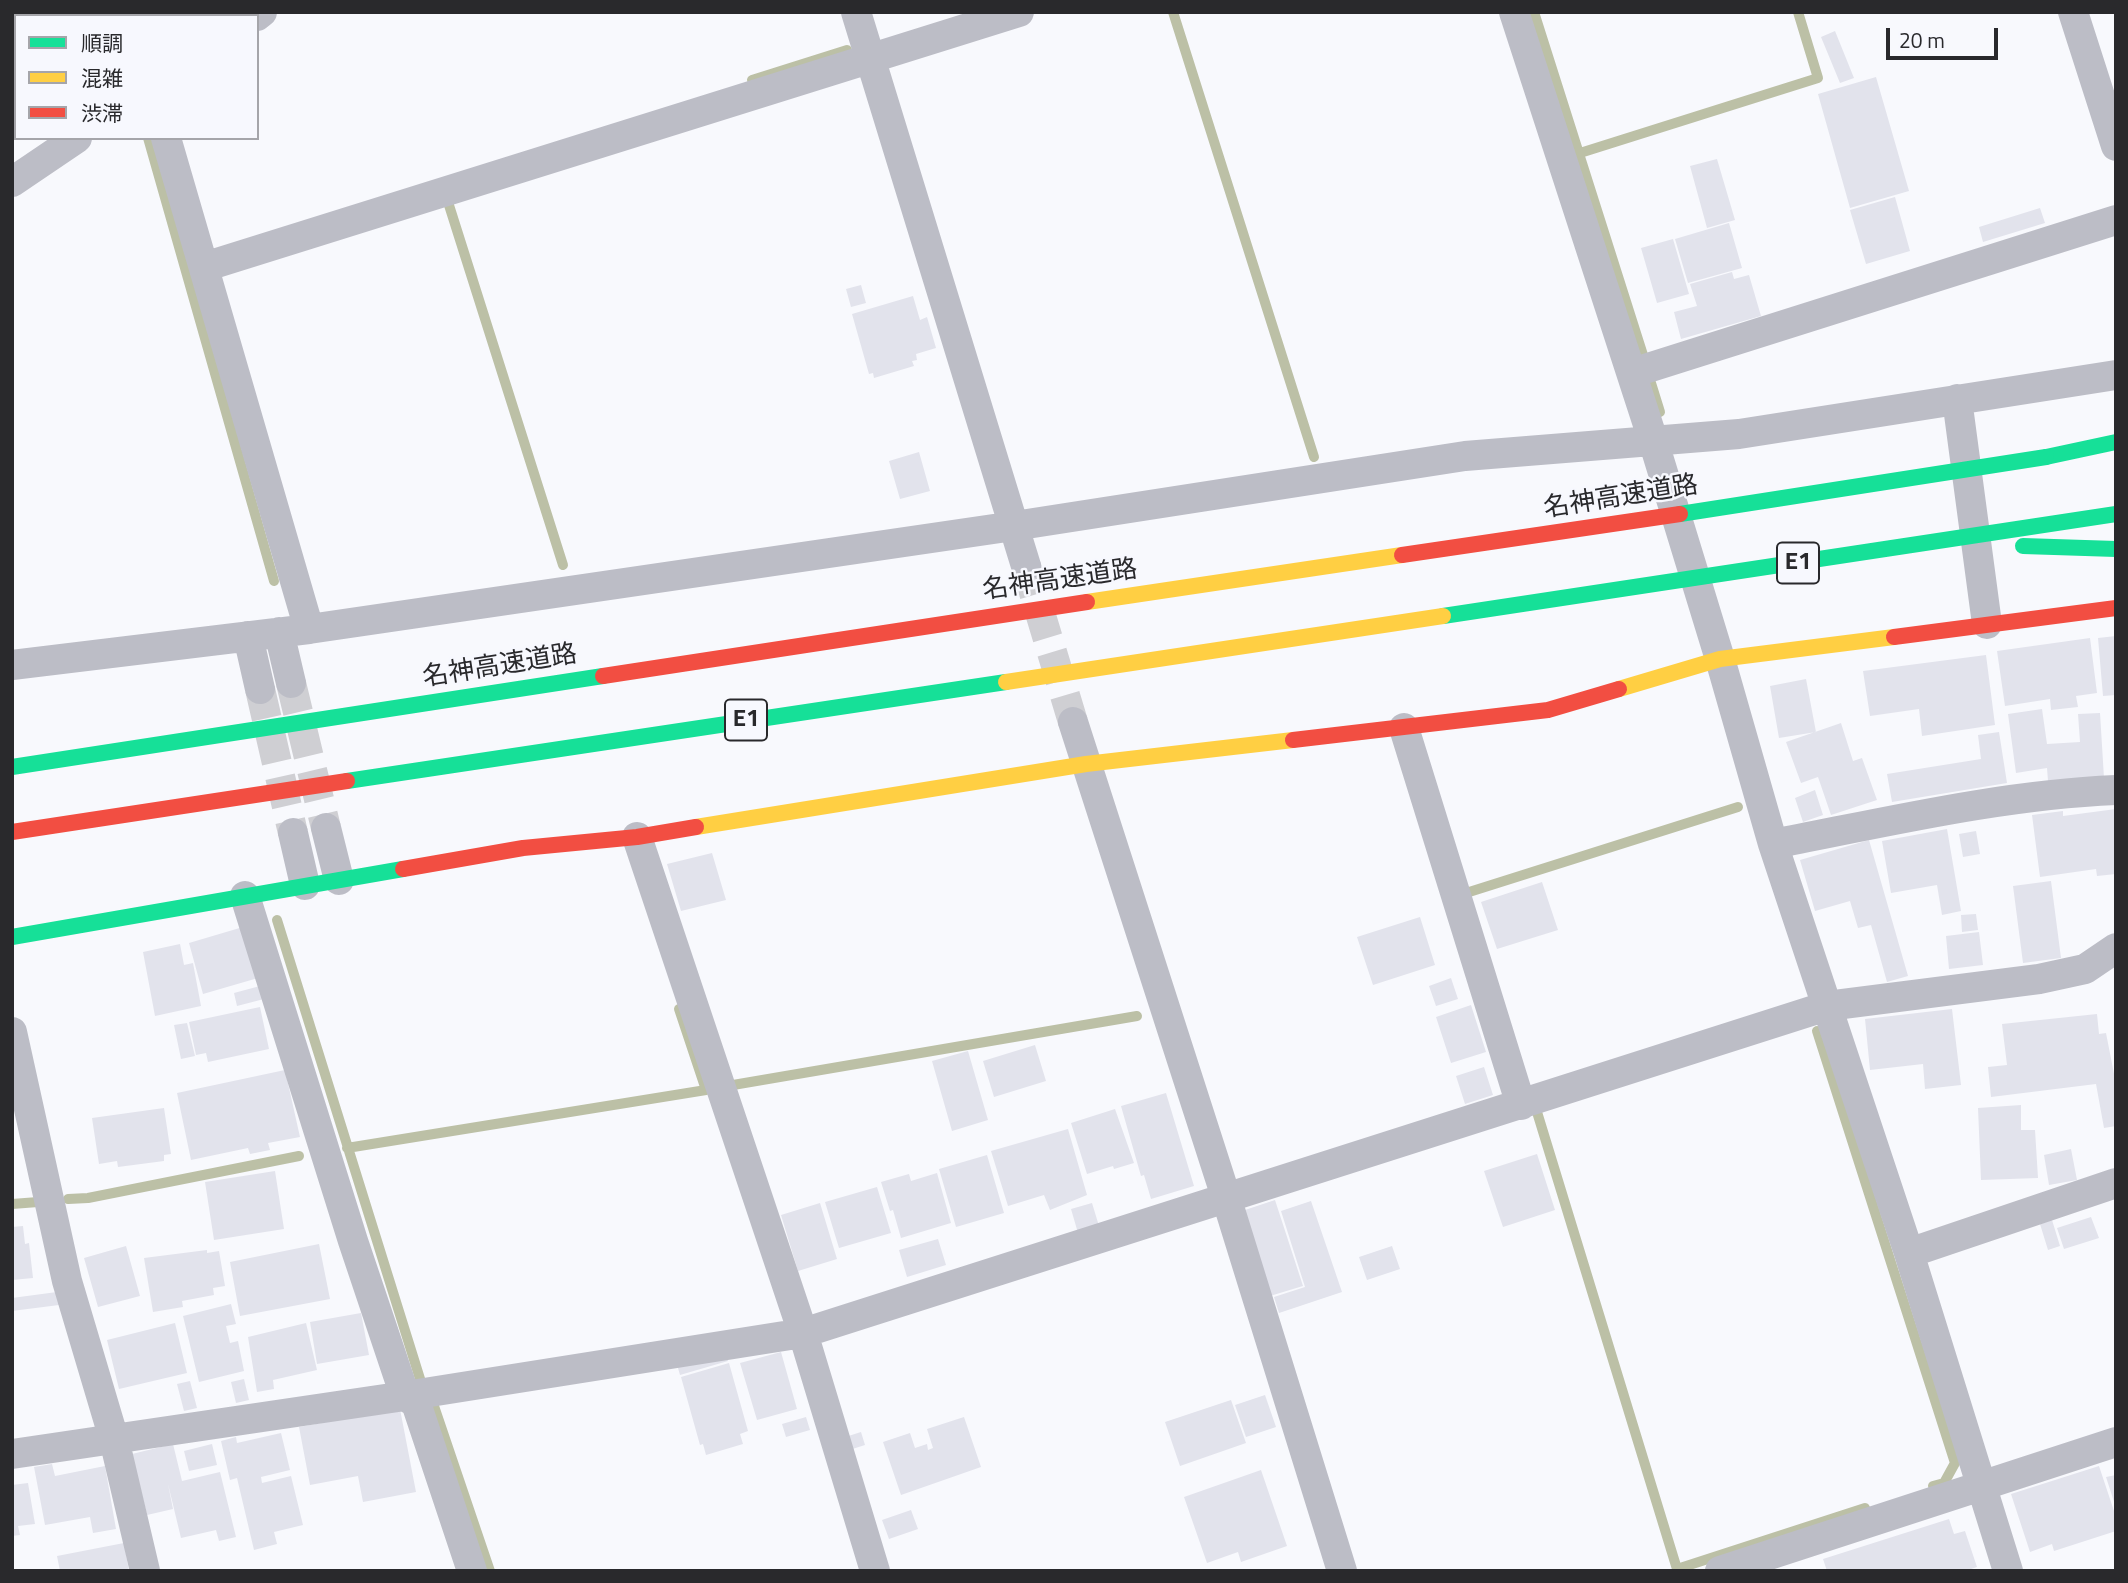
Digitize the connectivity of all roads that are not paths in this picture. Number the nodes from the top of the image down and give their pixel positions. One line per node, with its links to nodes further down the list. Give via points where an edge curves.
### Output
1 (856, 12): 5 (street)
2 (1018, 12): 5 (street)
3 (1514, 12): 12 (street)
4 (2073, 12): 8 (street)
5 (871, 59): 11 (street); 18 (street)
6 (74, 140): 9 (street)
7 (167, 140): 11 (street)
8 (2116, 146)
9 (12, 182)
10 (2116, 220): 12 (street)
11 (204, 267): 24 (street)
12 (1632, 373): 15 (street)
13 (2116, 375): 14 (street)
14 (1957, 399): 15 (street, via 1740,434); 23 (street)
15 (1653, 440): 18 (street, via 1465,456); 27 (street)
16 (2116, 445): 34 (main road, 名神高速道路, bridge)
17 (2116, 514): 19 (main road, E1, bridge)
18 (1014, 526): 21 (street); 24 (street)
19 (1924, 544): 20 (main road, bridge); 37 (main road, E1, bridge)
20 (2116, 549)
21 (1026, 566)
22 (2116, 608): 23 (main road)
23 (1987, 624): 27 (main road)
24 (309, 629): 25 (street)
25 (279, 632): 26 (street); 29 (street)
26 (248, 636): 28 (street); 30 (street)
27 (1720, 659): 32 (main road, via 1548,710); 40 (street)
28 (12, 665)
29 (291, 683)
30 (260, 690)
31 (1073, 722): 33 (street)
32 (1404, 728): 33 (main road); 48 (street)
33 (1086, 764): 39 (main road); 50 (street)
34 (12, 767)
35 (2116, 790): 40 (street, via 2056,793)
36 (326, 828): 41 (street)
37 (12, 832)
38 (293, 833): 42 (street)
39 (637, 836): 41 (main road, via 523,848); 52 (street)
40 (1773, 844): 46 (street)
41 (339, 880): 42 (main road)
42 (305, 885): 43 (main road)
43 (245, 896): 44 (main road); 53 (street)
44 (12, 937)
45 (2116, 948): 46 (street, via 2085,969 2039,979)
46 (1827, 1006): 48 (street); 51 (street)
47 (12, 1032): 54 (street, via 67,1281)
48 (1521, 1105): 50 (street)
49 (2116, 1183): 51 (street)
50 (1226, 1196): 52 (street); 58 (street)
51 (1909, 1253): 57 (street)
52 (803, 1332): 53 (street); 61 (street)
53 (405, 1396): 54 (street); 60 (street, via 416,1403)
54 (114, 1439): 56 (street); 59 (street)
55 (2116, 1442): 57 (street)
56 (12, 1454)
57 (1982, 1486): 62 (street); 63 (street)
58 (1338, 1570)
59 (145, 1571)
60 (472, 1571)
61 (875, 1571)
62 (1720, 1571)
63 (2008, 1571)

